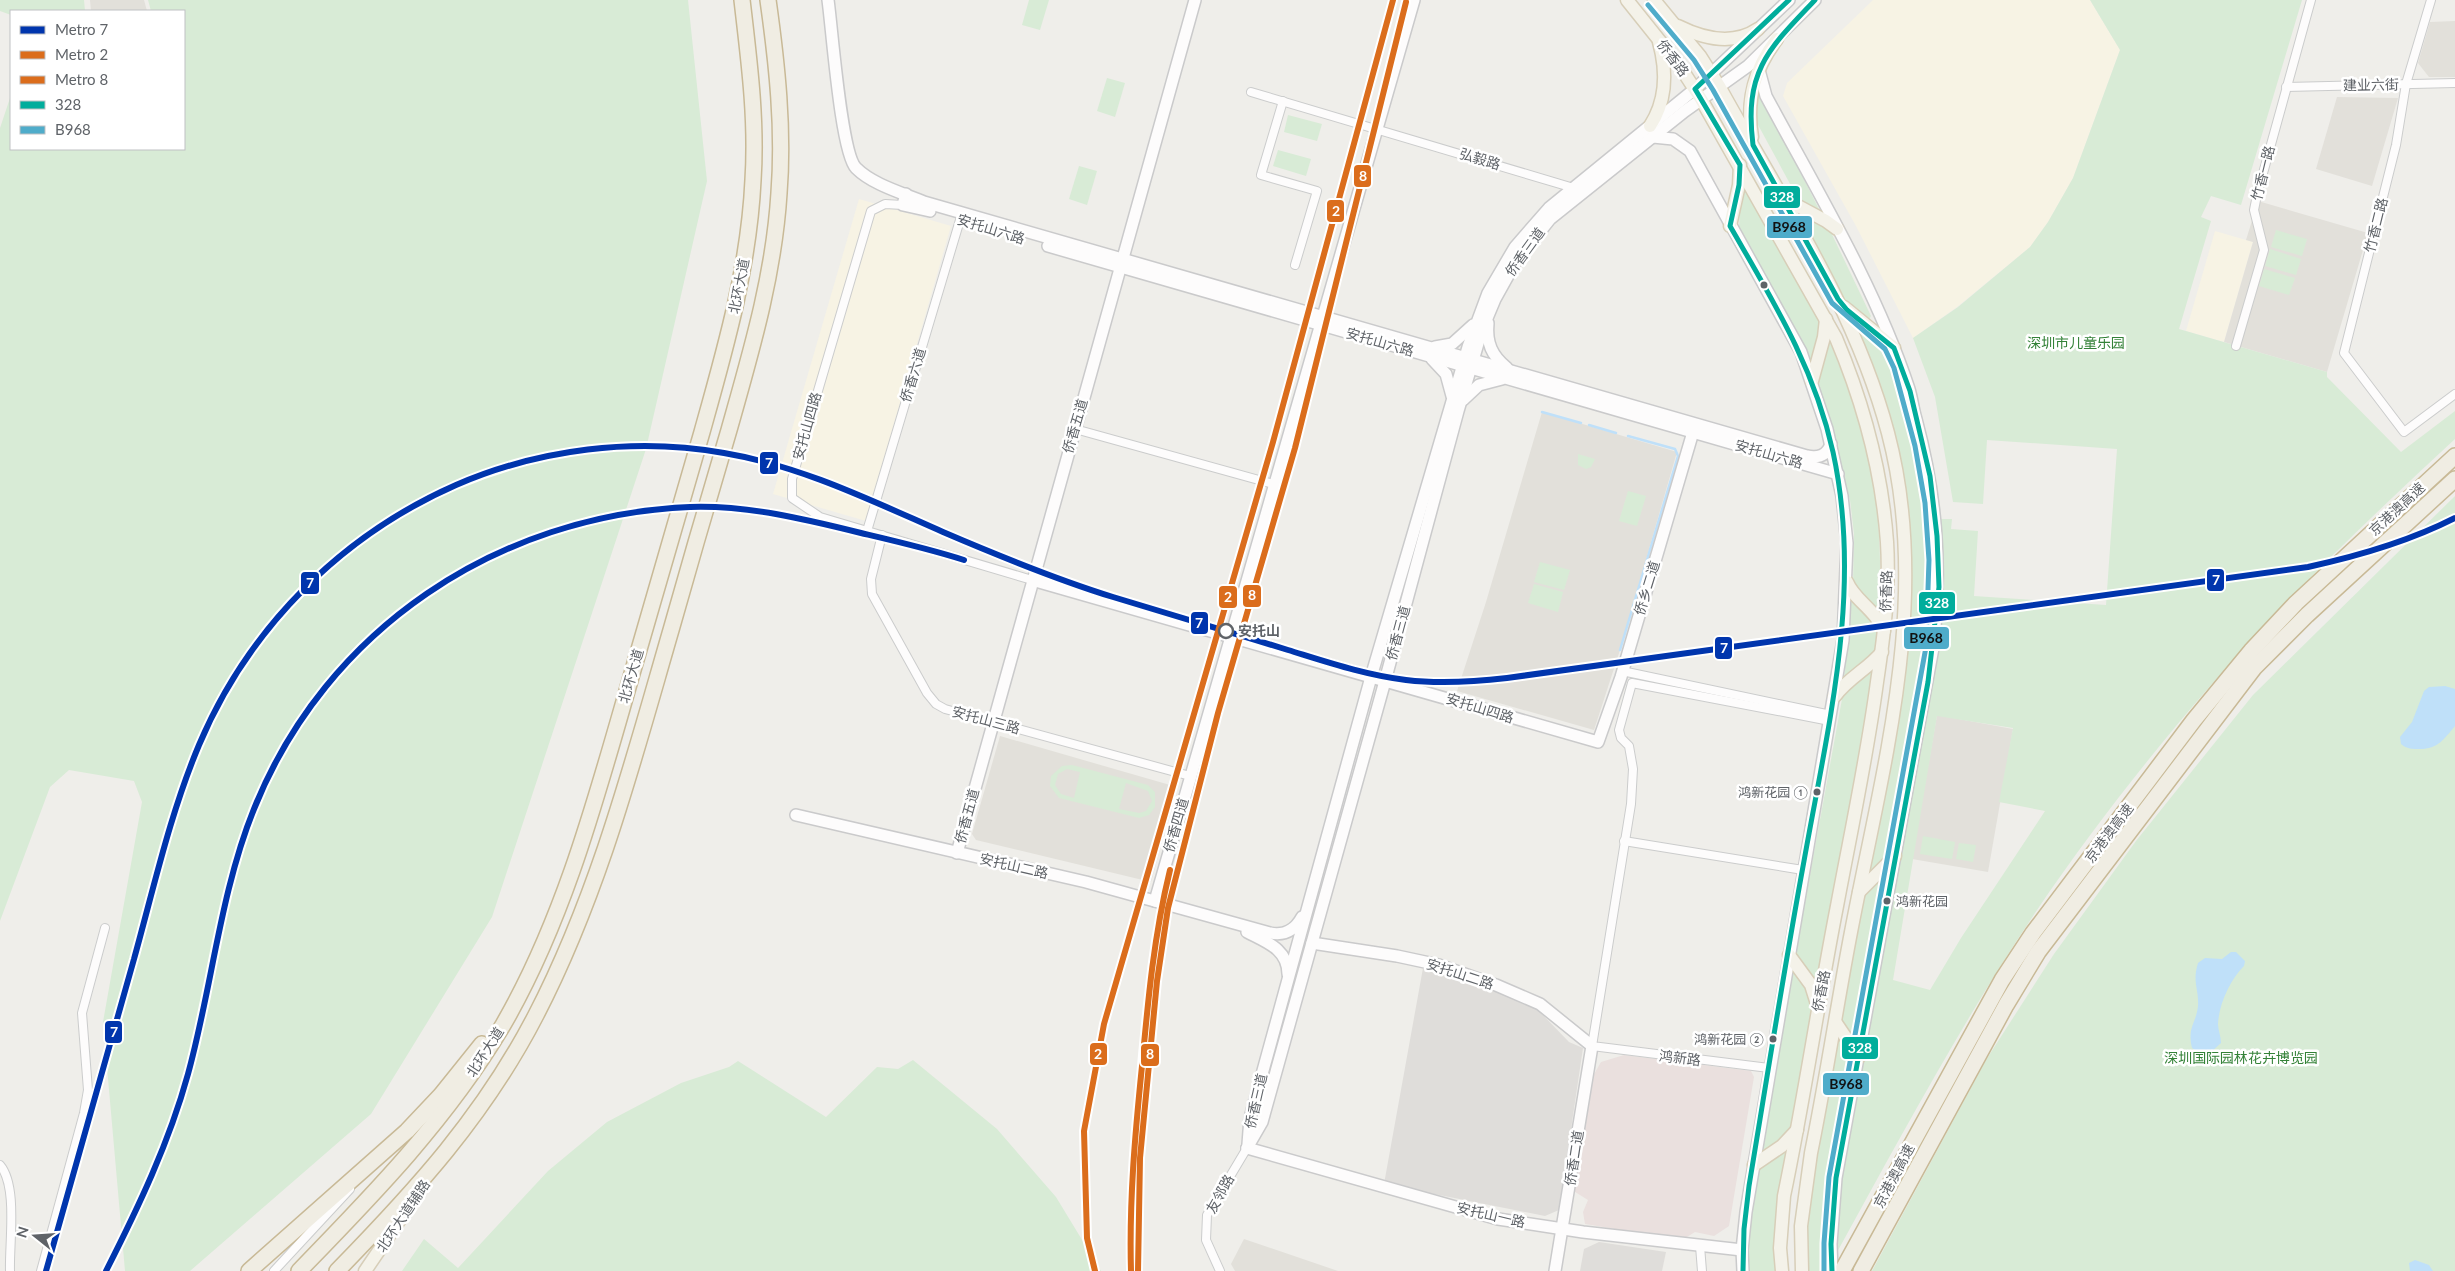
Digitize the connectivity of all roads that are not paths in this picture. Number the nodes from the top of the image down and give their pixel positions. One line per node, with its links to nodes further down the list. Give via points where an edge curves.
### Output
1 (742, 0): 85 (highway, 北环大道, via 755,135 749,227 734,313 602,776 559,904)
2 (768, 0): 93 (highway, 北环大道, via 779,90 780,192 765,298 735,409 612,831 584,910 517,1050 464,1131)
3 (828, 0): 31 (street, 安托山六路, via 847,152 857,170)
4 (1195, 0): 35 (street, 侨香五道)
5 (1414, 0): 25 (street, 侨香四道)
6 (1627, 0): 14 (main road, 侨香路)
7 (1654, 0): 12 (main road, 侨香路)
8 (1789, 0): 13 (street)
9 (1815, 0): 15 (street)
10 (2310, 0): 21 (street, 竹香一路)
11 (2431, 0): 18 (street, 竹香二路)
12 (1672, 23): 13 (main road, via 1716,39 1738,38); 17 (main road, 侨香路)
13 (1758, 29): 17 (street)
14 (1657, 37): 23 (main road, 侨香路); 26 (main road, via 1665,83)
15 (1776, 39): 16 (main road); 20 (street, via 1748,66)
16 (1759, 69): 27 (main road, via 1750,104); 34 (street, via 1766,96)
17 (1711, 73): 20 (main road, 侨香路); 23 (street)
18 (2406, 84): 19 (street, 建业六街); 21 (street, 建业六街); 48 (street, 竹香二路, via 2396,145 2344,353 2404,432)
19 (2455, 84)
20 (1719, 86): 23 (street); 27 (main road, 侨香路)
21 (2286, 87): 42 (street, 竹香一路, via 2254,210 2264,250)
22 (1250, 92): 24 (street, 弘毅路)
23 (1698, 94): 26 (street, 侨香三道); 28 (main road, 侨香路)
24 (1283, 102): 25 (street, 弘毅路); 36 (street, via 1261,175 1317,191)
25 (1376, 128): 29 (street, 弘毅路); 41 (street, 侨香四道)
26 (1651, 132): 29 (street, 侨香三道); 33 (street, via 1673,139 1690,151)
27 (1753, 144): 30 (main road, 侨香路)
28 (1740, 165): 33 (main road); 40 (main road, 侨香路)
29 (1578, 189): 38 (street, 侨香三道, via 1526,247); 39 (street, 侨香三道, via 1549,208 1515,247)
30 (1782, 196): 34 (main road); 37 (main road, 侨香路)
31 (904, 199): 32 (street, 安托山六路); 35 (street, 安托山六路, via 924,202); 57 (street, 安托山四路, via 871,211 792,479 792,498 807,509 820,517)
32 (960, 220): 35 (street, 安托山六路); 57 (street, 侨香六道)
33 (1730, 226): 47 (street, via 1801,352)
34 (1837, 229): 43 (street)
35 (1120, 263): 41 (street, 安托山六路); 50 (street, 侨香五道)
36 (1295, 265)
37 (1838, 299): 43 (main road); 77 (main road, 侨香路, via 1866,364 1888,434 1906,553 1904,635 1896,697)
38 (1491, 307): 45 (street, 侨香三道); 46 (street, via 1487,325 1489,346)
39 (1478, 317): 44 (street, via 1468,331 1452,344); 45 (street, 侨香三道)
40 (1826, 317): 47 (main road); 61 (main road, 侨香路, via 1851,374 1874,456 1887,542)
41 (1320, 321): 44 (street, 安托山六路); 56 (street, 侨香四道)
42 (2236, 346)
43 (1894, 348): 75 (street, via 1910,391 1927,463 1937,536 1939,587 1928,682)
44 (1424, 350): 45 (street, 安托山六路); 49 (street, via 1446,374)
45 (1468, 363): 46 (street, 安托山六路); 49 (street, 侨香三道)
46 (1513, 376): 49 (street, via 1479,385); 51 (street, 安托山六路); 52 (street, 安托山六路, via 1807,456 1821,456)
47 (1812, 380): 52 (street)
48 (2455, 394)
49 (1455, 406): 65 (street, 侨香三道); 66 (street, 侨香三道)
50 (1074, 429): 56 (street); 59 (street, 侨香五道)
51 (1693, 432): 54 (street, 安托山六路); 64 (street, 侨乡二道)
52 (1831, 444): 54 (street)
53 (2455, 456): 114 (highway, 京港澳高速, via 2296,603 2251,651 2194,720 2033,933 2002,980)
54 (1838, 474): 60 (street, via 1845,520)
55 (2455, 479): 115 (highway, 京港澳高速, via 2254,668 2044,944 2006,1004)
56 (1273, 484): 62 (street, 侨香四道)
57 (867, 531): 58 (street, 安托山四路)
58 (882, 535): 59 (street, 安托山四路); 69 (street, 安托山三路, via 871,579 872,594 927,693 945,709)
59 (1032, 580): 62 (street, 安托山四路); 69 (street, 侨香五道)
60 (1847, 582): 61 (main road, via 1873,612); 67 (street)
61 (1884, 632): 63 (main road, 侨香路)
62 (1229, 638): 65 (street, 安托山四路); 71 (street, 侨香四道)
63 (1882, 652): 67 (main road); 86 (main road, 侨香路)
64 (1622, 671): 68 (street); 70 (street, 侨乡二道)
65 (1372, 677): 66 (street, 安托山四路); 78 (street, 侨香三道)
66 (1385, 681): 70 (street, 安托山四路); 82 (street, 侨香三道)
67 (1835, 696): 68 (street)
68 (1831, 718): 73 (street, via 1632,684 1619,730 1621,738 1630,746 1634,769); 76 (street)
69 (993, 722): 71 (street, 安托山三路); 74 (street, 侨香五道)
70 (1598, 742)
71 (1190, 776): 79 (street, 侨香四道)
72 (796, 815): 74 (street, 安托山二路)
73 (1624, 841): 76 (street); 88 (street)
74 (957, 853): 79 (street, 安托山二路)
75 (1895, 856): 77 (main road); 89 (street)
76 (1802, 870): 83 (street)
77 (1859, 892): 87 (main road, 侨香路)
78 (1310, 900): 80 (street, via 1297,925 1286,933 1270,933); 84 (street, 侨香三道)
79 (1155, 901): 80 (street, 安托山二路)
80 (1230, 923): 84 (street, via 1279,950 1287,964)
81 (105, 928): 101 (street, via 82,1013 88,1090 84,1113)
82 (1312, 943): 88 (street, 安托山二路, via 1439,965 1496,984 1546,1007); 92 (street, 侨香三道, via 1262,1122)
83 (1788, 955): 86 (main road, via 1811,985); 90 (street)
84 (1288, 980): 92 (street, 侨香三道, via 1250,1118)
85 (522, 988): 94 (highway, via 441,1095); 104 (highway, 北环大道, via 477,1066 426,1135)
86 (1818, 1007): 91 (main road, 侨香路)
87 (1836, 1023): 89 (main road); 112 (main road, 侨香路, via 1811,1153 1801,1226)
88 (1592, 1046): 90 (street, 鸿新路); 97 (street, 侨香二道)
89 (1859, 1057): 113 (street, via 1836,1178)
90 (1769, 1068): 96 (street)
91 (1798, 1130): 96 (main road, via 1782,1146); 111 (main road, 侨香路, via 1784,1196 1780,1248)
92 (1247, 1148): 97 (street, 安托山一路, via 1498,1219); 107 (street, 友邻路, via 1207,1215 1206,1240)
93 (440, 1161): 105 (highway, 北环大道); 106 (main road, 北环大道辅路)
94 (375, 1162): 102 (highway); 103 (street)
95 (0, 1165): 100 (street, via 7,1175 11,1191)
96 (1754, 1165): 99 (street)
97 (1562, 1229): 98 (street, 安托山一路); 108 (street, 侨香二道)
98 (1700, 1246): 99 (street, 安托山一路); 109 (street)
99 (1742, 1250): 110 (street)
100 (10, 1271)
101 (40, 1271)
102 (249, 1271)
103 (274, 1271)
104 (299, 1271)
105 (337, 1271)
106 (365, 1271)
107 (1220, 1271)
108 (1556, 1271)
109 (1702, 1271)
110 (1743, 1271)
111 (1782, 1271)
112 (1802, 1271)
113 (1832, 1271)
114 (1842, 1271)
115 (1861, 1271)

